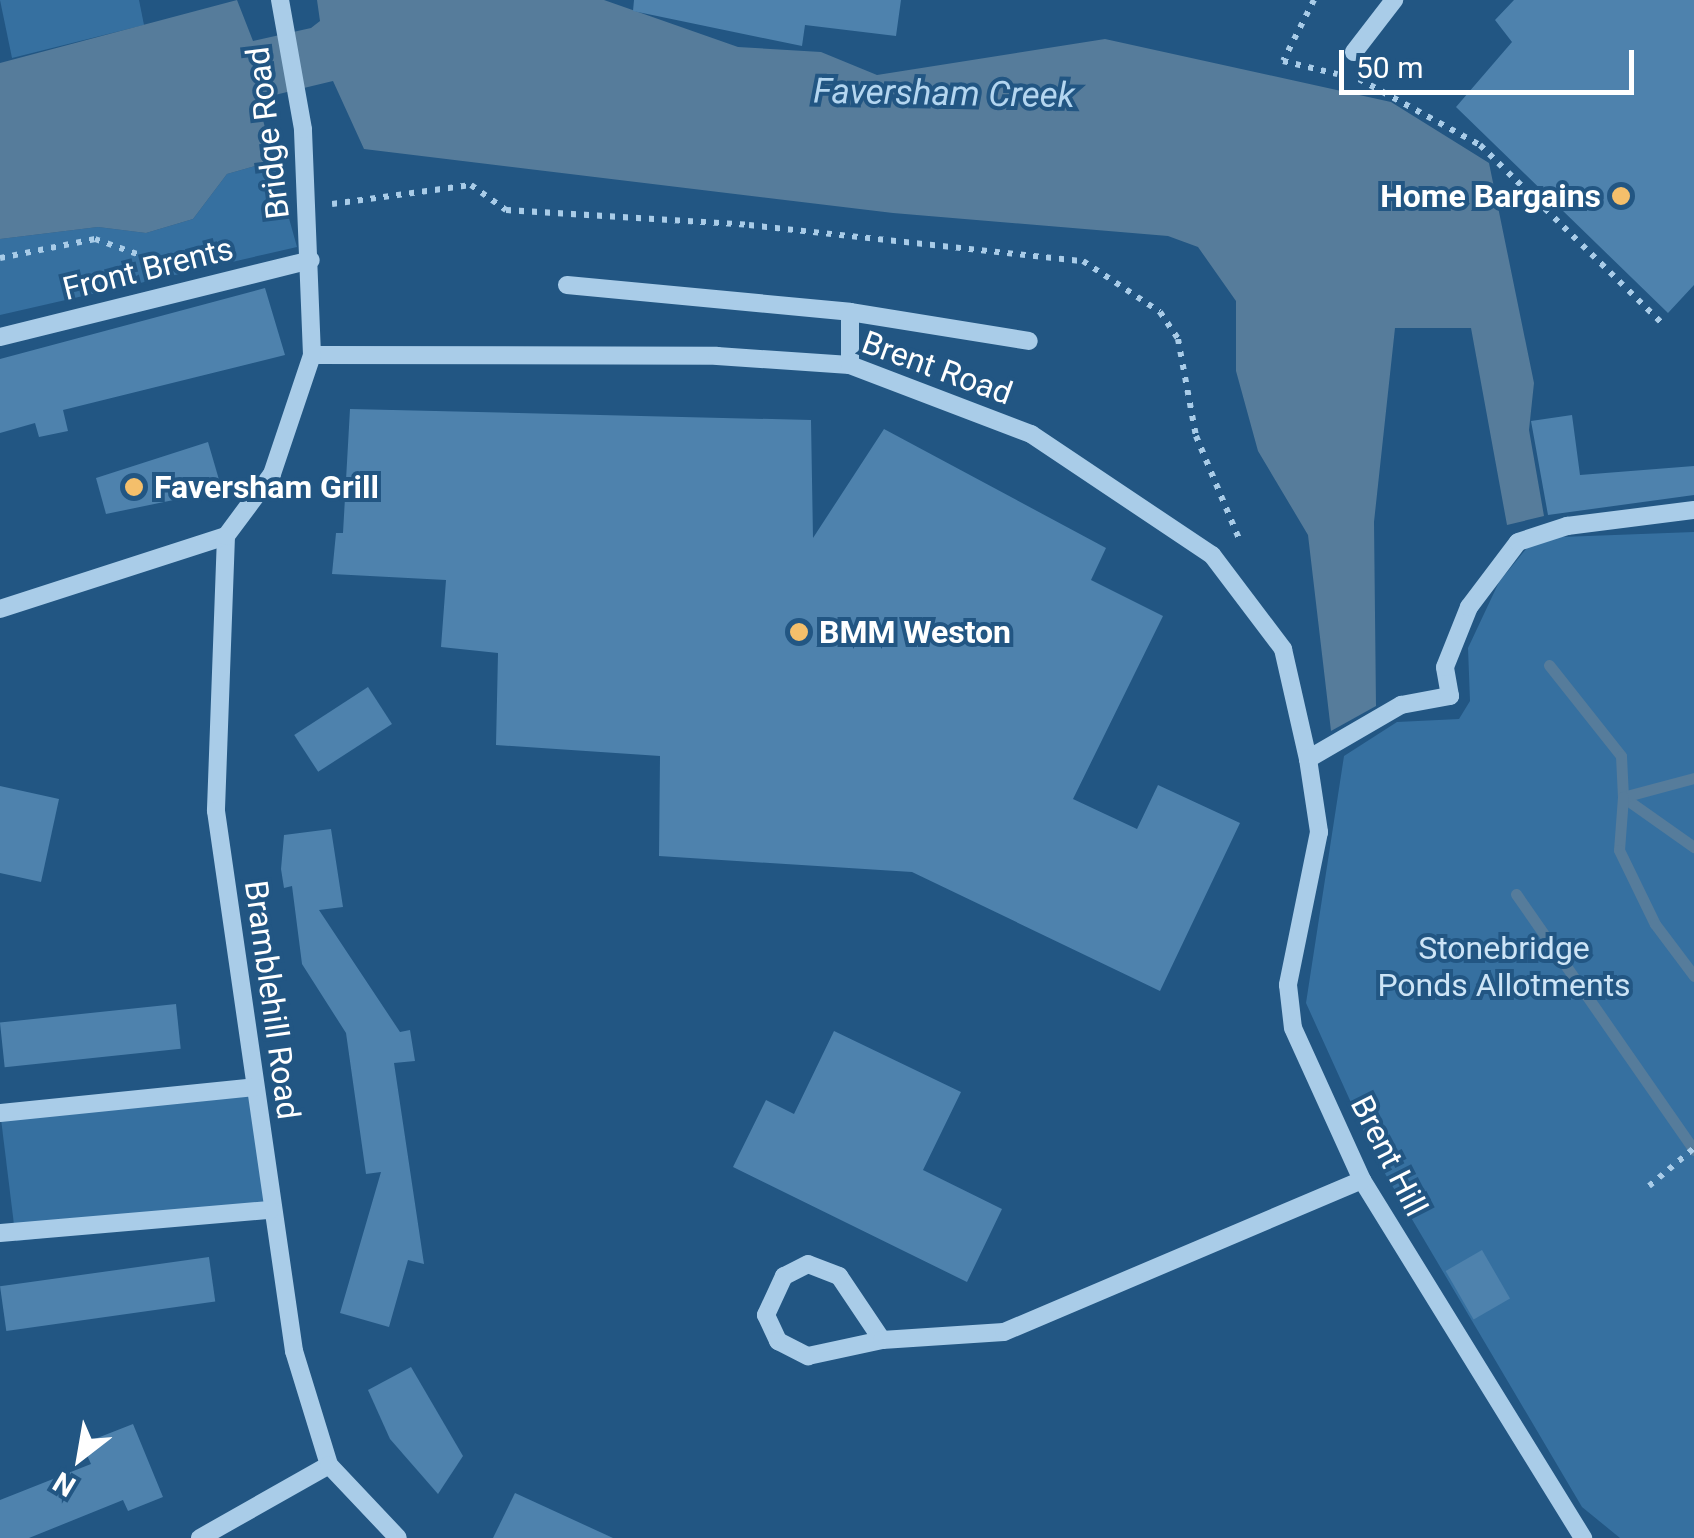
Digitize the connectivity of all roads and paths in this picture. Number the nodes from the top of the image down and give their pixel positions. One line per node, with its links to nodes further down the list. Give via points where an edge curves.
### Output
1 (280, 0): 6 (street, Bridge Road, via 299,102)
2 (1314, 0): 10 (path, via 1283,60 1378,84 1480,145)
3 (1394, 0): 4 (street)
4 (1354, 52)
5 (0, 258): 7 (path, via 96,239)
6 (311, 260): 7 (street, Front Brents); 13 (street, Bridge Road)
7 (210, 285): 11 (street, Front Brents)
8 (567, 285): 9 (street)
9 (850, 312): 12 (street); 14 (street)
10 (1663, 324)
11 (0, 337)
12 (1030, 341)
13 (312, 354): 14 (street, Brent Road, via 717,356); 16 (street, Bridge Road, via 272,474)
14 (850, 365): 18 (street, Brent Road, via 1031,434 1212,554 1284,649)
15 (1694, 510): 18 (street, via 1566,526 1518,542 1469,607 1445,667 1450,696 1401,705)
16 (226, 536): 17 (street); 19 (street, Bramblehill Road, via 216,811)
17 (0, 609)
18 (1308, 760): 22 (street, Brent Hill, via 1319,832 1288,985 1293,1028)
19 (255, 1087): 20 (street); 24 (street, Bramblehill Road)
20 (0, 1113)
21 (1694, 1148): 23 (path)
22 (1362, 1180): 26 (street, via 1004,1332); 28 (street, Brent Hill)
23 (1649, 1186)
24 (270, 1210): 25 (street); 27 (street, Bramblehill Road, via 310,1419)
25 (0, 1233)
26 (882, 1340): 26 (street, via 808,1356 778,1341 766,1315 784,1276 808,1264 839,1276)
27 (329, 1465): 29 (street); 30 (street)
28 (1579, 1534)
29 (200, 1538)
30 (398, 1538)

